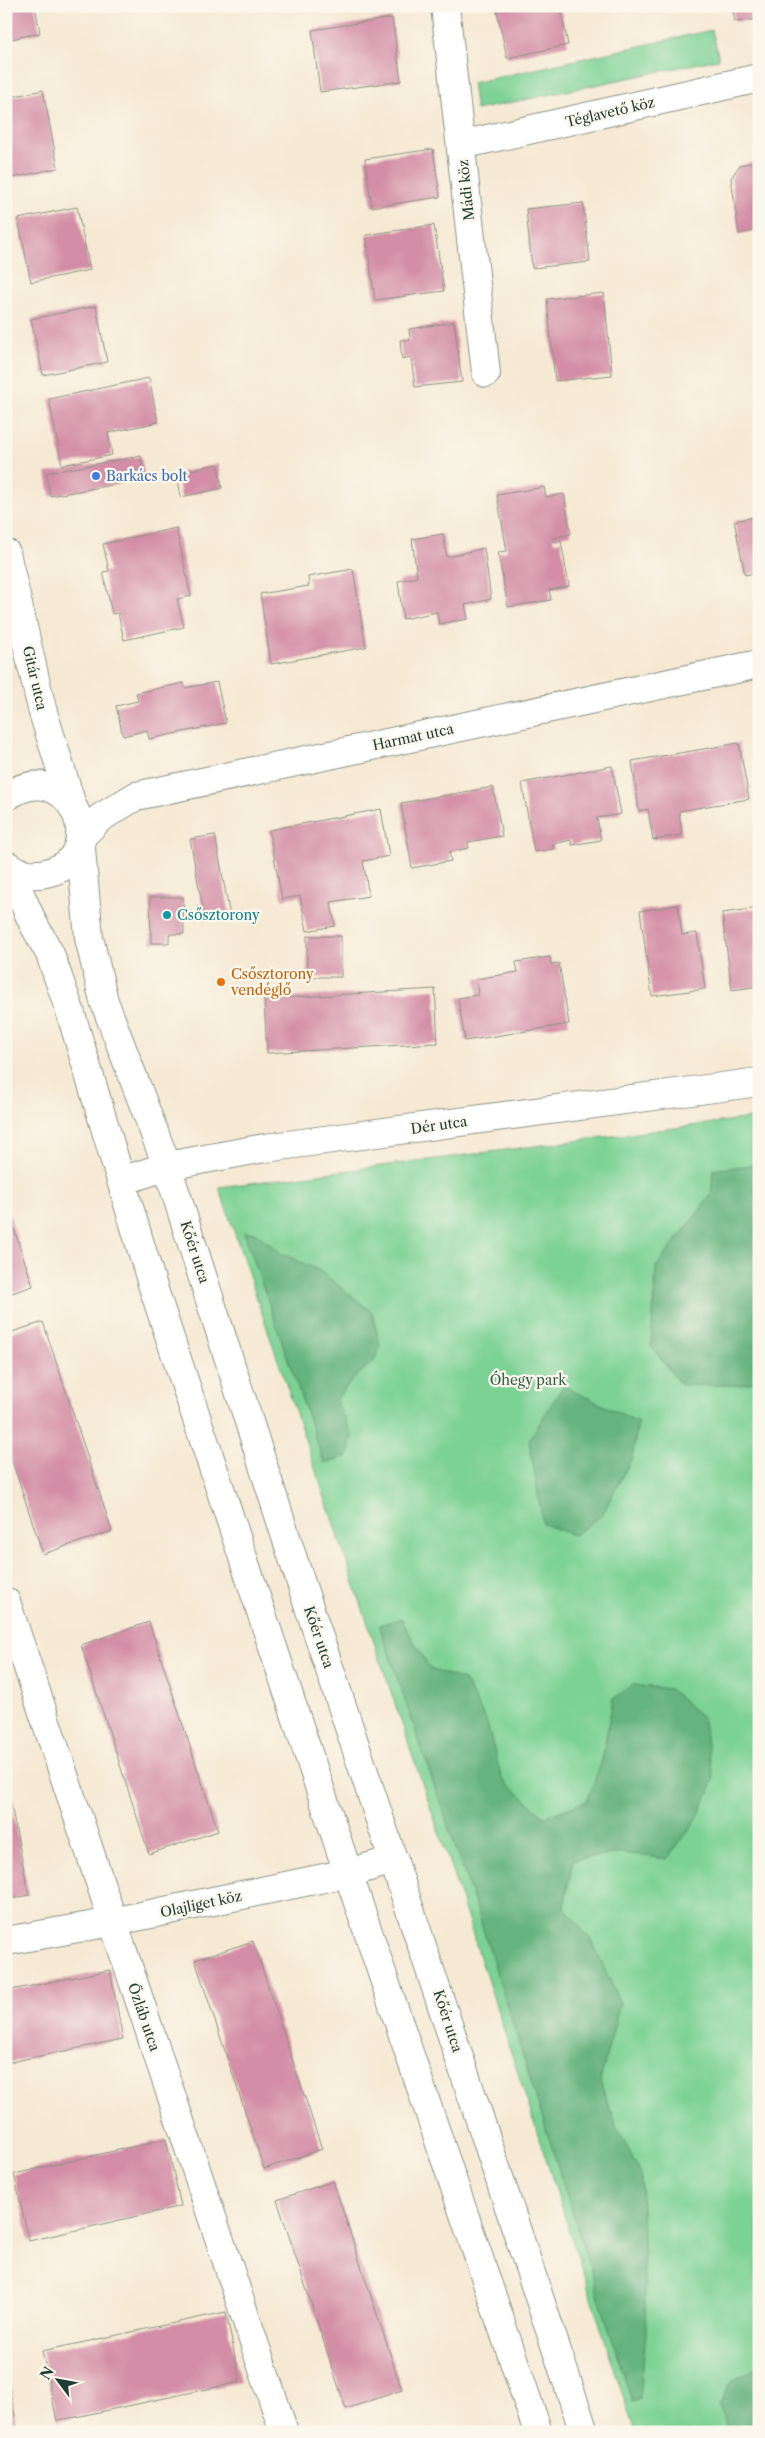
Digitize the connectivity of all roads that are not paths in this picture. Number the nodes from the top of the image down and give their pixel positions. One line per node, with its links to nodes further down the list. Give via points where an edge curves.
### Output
1 (445, 6): 3 (street, Mádi köz)
2 (759, 78): 3 (street, Téglavető köz)
3 (461, 146): 4 (street, Mádi köz)
4 (486, 373)
5 (6, 553): 8 (street, Gitár utca, via 42,709)
6 (759, 664): 9 (street, Harmat utca, via 136,796 100,818)
7 (6, 797): 8 (street, via 19,788 38,785 56,790)
8 (71, 802): 9 (street, via 80,819)
9 (80, 838): 10 (street, Harmat utca, via 73,856 60,869 42,875 23,874); 12 (street, Kőér utca, via 89,938 104,1001)
10 (6, 865): 13 (street, via 50,954)
11 (759, 1082): 12 (street, Dér utca, via 265,1148)
12 (167, 1166): 13 (street, Dér utca); 15 (street, Kőér utca)
13 (122, 1181): 16 (street, via 153,1287)
14 (6, 1602): 17 (street, Őzláb utca)
15 (394, 1860): 16 (street, Olajliget köz); 21 (street, Kőér utca)
16 (348, 1873): 17 (street, Olajliget köz); 20 (street)
17 (112, 1922): 18 (street, Olajliget köz); 19 (street, Őzláb utca)
18 (6, 1941)
19 (284, 2432)
20 (538, 2432)
21 (584, 2432)

